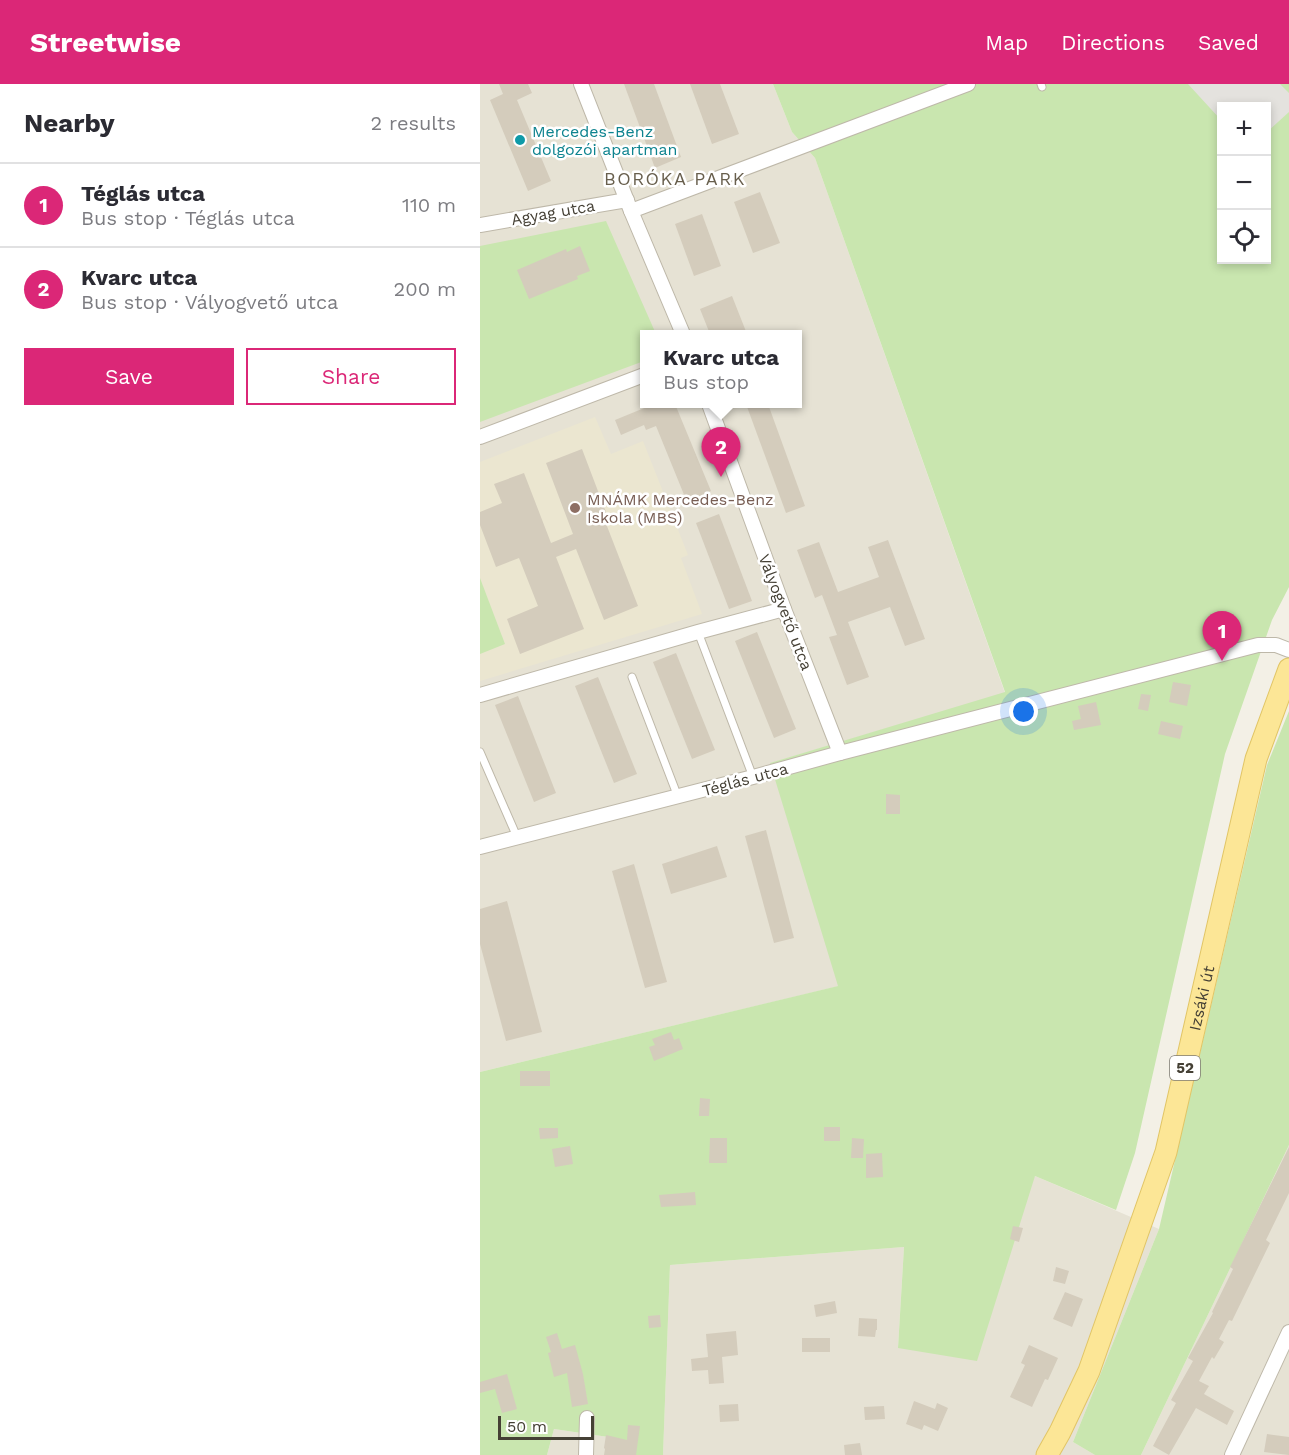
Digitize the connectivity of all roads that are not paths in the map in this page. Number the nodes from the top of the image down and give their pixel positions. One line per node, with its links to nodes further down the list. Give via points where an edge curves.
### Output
1 (581, 84): 3 (street)
2 (961, 85): 3 (street, Agyag utca)
3 (629, 205): 4 (street, Agyag utca); 5 (street)
4 (480, 225)
5 (680, 330)
6 (640, 377): 8 (street)
7 (710, 408): 9 (street, Vályogvető utca)
8 (480, 437)
9 (784, 609): 10 (street); 16 (street, Vályogvető utca)
10 (698, 632): 14 (street); 17 (lane)
11 (1289, 650): 16 (street, Téglás utca, via 1258,645)
12 (1289, 669): 23 (main road, Izsáki út / 52, via 1256,759 1166,1152 1089,1371)
13 (632, 677): 18 (lane)
14 (480, 695)
15 (480, 752): 19 (lane)
16 (840, 753): 17 (street, Téglás utca)
17 (753, 777): 18 (street, Téglás utca)
18 (678, 796): 19 (street, Téglás utca)
19 (517, 837): 20 (street, Téglás utca)
20 (480, 847)
21 (1289, 1332): 27 (street)
22 (587, 1418): 24 (street)
23 (1060, 1432): 25 (main road, Izsáki út / 52); 26 (lane)
24 (586, 1455)
25 (1047, 1455)
26 (1058, 1455)
27 (1232, 1455)

